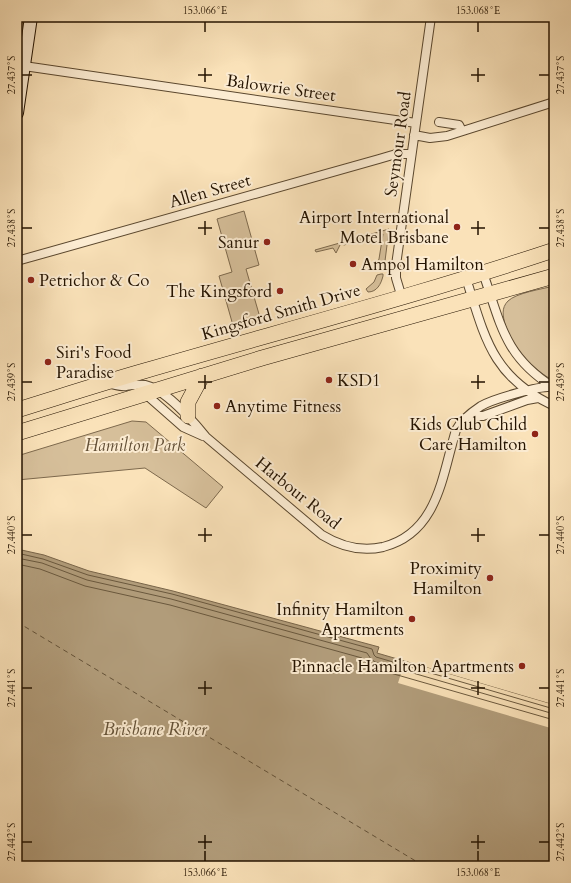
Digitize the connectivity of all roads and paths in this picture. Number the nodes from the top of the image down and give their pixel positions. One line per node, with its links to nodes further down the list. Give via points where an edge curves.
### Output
1 (31, 17): 3 (street)
2 (431, 17): 7 (street, Seymour Road)
3 (24, 66): 5 (street); 7 (street, Balowrie Street)
4 (554, 102): 8 (street)
5 (17, 113)
6 (438, 122): 8 (street, via 459,125)
7 (416, 123): 9 (street, Seymour Road)
8 (462, 131): 9 (street, via 435,138)
9 (414, 135): 10 (street, Seymour Road)
10 (411, 154): 12 (street, Allen Street, via 379,158); 17 (street, Seymour Road, via 396,265 396,278)
11 (554, 250): 13 (highway, Kingsford Smith Drive)
12 (17, 261)
13 (483, 273): 15 (highway, Kingsford Smith Drive); 16 (street)
14 (554, 276): 16 (highway)
15 (466, 278): 17 (highway, Kingsford Smith Drive); 18 (street)
16 (490, 294): 18 (highway); 21 (street, via 502,330 519,359)
17 (402, 298): 20 (highway, Kingsford Smith Drive)
18 (473, 299): 19 (highway); 23 (street, via 494,355)
19 (202, 376): 22 (highway); 28 (highway, via 188,402)
20 (105, 382): 22 (street, Harbour Road, via 125,386 144,385); 27 (highway, Kingsford Smith Drive)
21 (554, 387): 23 (street, Harbour Road)
22 (156, 390): 24 (highway); 28 (street, Harbour Road)
23 (527, 391): 25 (street); 29 (street, Harbour Road, via 481,406)
24 (142, 394): 30 (highway); 31 (street, Harbour Road, via 183,427)
25 (538, 398): 26 (street); 29 (street, via 483,416)
26 (554, 406)
27 (17, 410)
28 (188, 416): 31 (street, Harbour Road)
29 (469, 416): 31 (street, Harbour Road, via 459,423 437,496 421,523 406,538 394,544 366,549 334,542 322,535)
30 (17, 433)
31 (206, 437)

